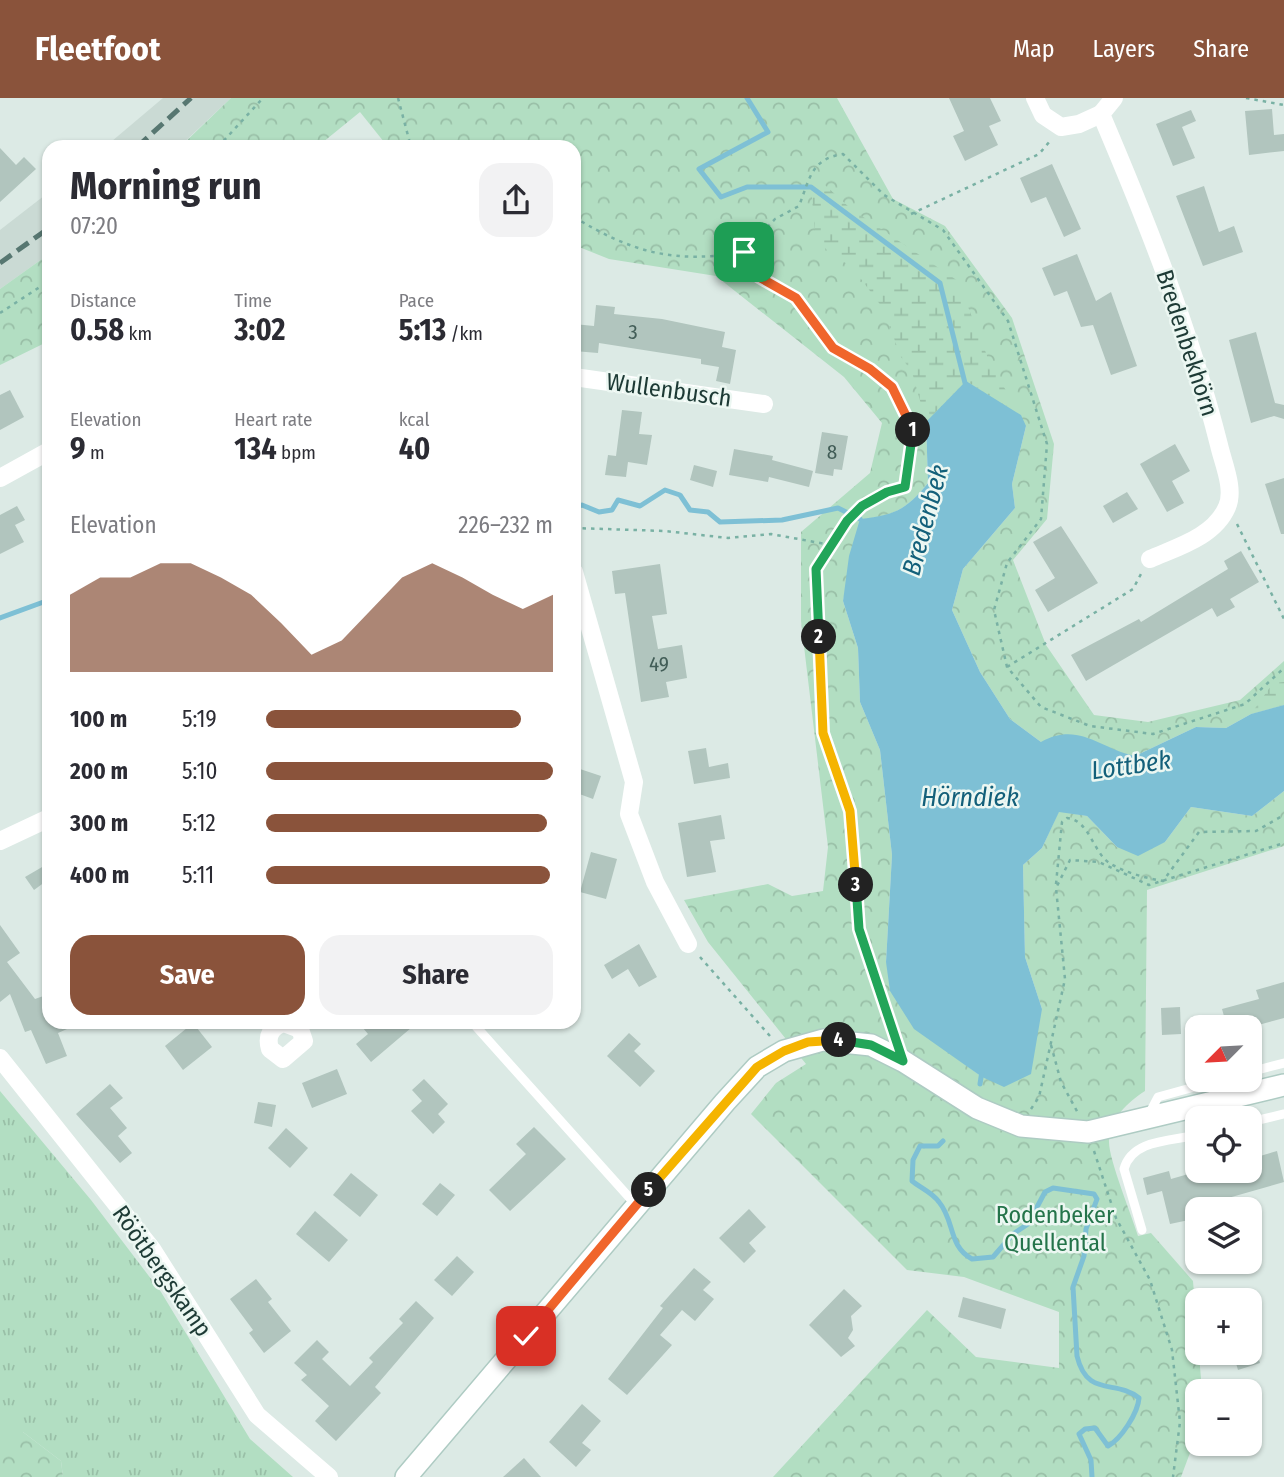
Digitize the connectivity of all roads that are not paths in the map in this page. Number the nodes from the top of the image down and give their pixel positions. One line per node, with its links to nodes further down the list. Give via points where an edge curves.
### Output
1 (1035, 98): 3 (street, via 1043,114 1061,127)
2 (1114, 98): 3 (street)
3 (1101, 114): 8 (street, Bredenbekhörn, via 1140,204 1205,389 1228,484 1228,506 1211,529)
4 (581, 378): 5 (street, Wullenbusch)
5 (764, 404)
6 (42, 455): 7 (street)
7 (0, 478)
8 (1150, 559)
9 (581, 596): 12 (street, via 634,782 629,814 655,882)
10 (42, 821): 11 (street)
11 (0, 841)
12 (688, 944)
13 (478, 1029): 23 (lane)
14 (0, 1058): 25 (street, Röötbergskamp, via 152,1249 257,1415)
15 (1284, 1063): 16 (lane)
16 (1262, 1069)
17 (1284, 1085): 20 (street)
18 (1185, 1090): 20 (lane, via 1158,1097)
19 (1284, 1114): 21 (lane)
20 (1147, 1119): 23 (street, via 1088,1132 1021,1126 977,1108 871,1045 843,1040 808,1042 757,1067)
21 (1262, 1119)
22 (1185, 1138): 24 (lane, via 1141,1147 1126,1163)
23 (636, 1205): 26 (street)
24 (1142, 1230)
25 (329, 1477)
26 (407, 1477)

